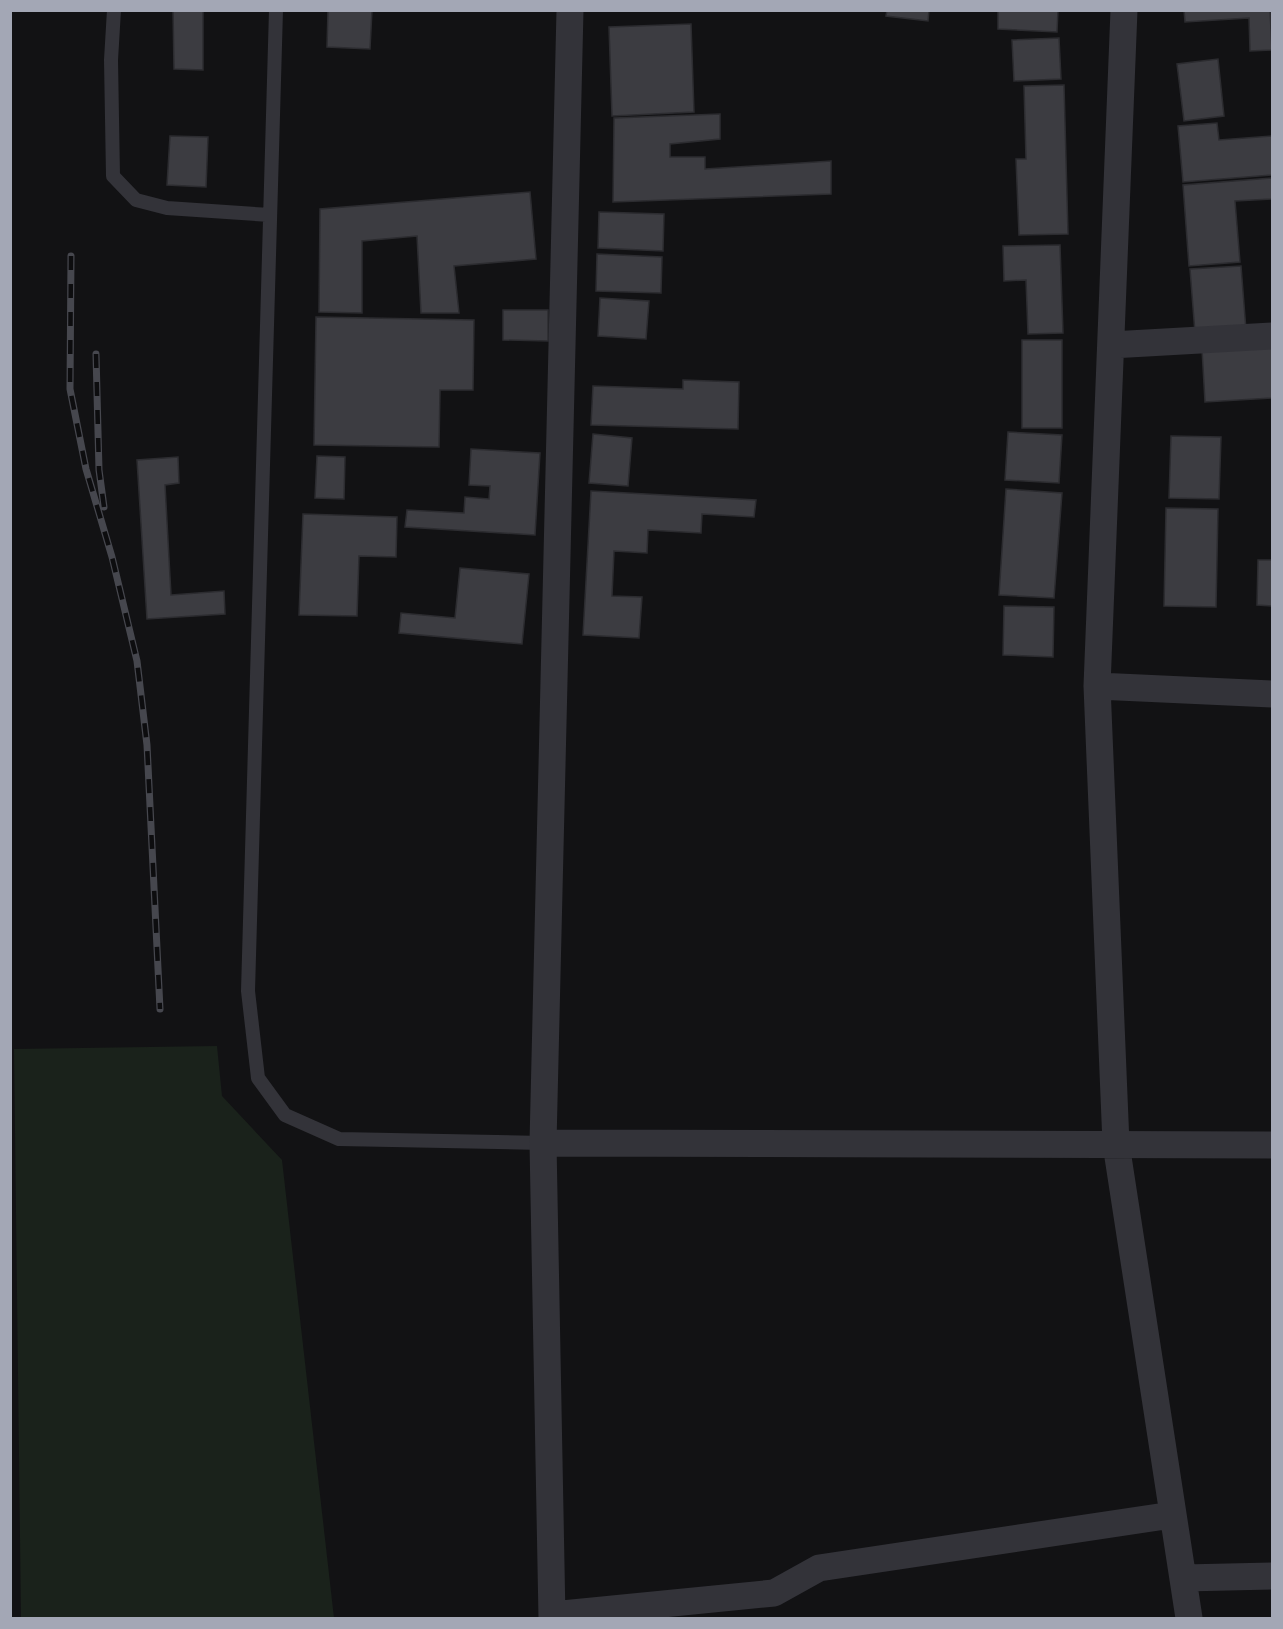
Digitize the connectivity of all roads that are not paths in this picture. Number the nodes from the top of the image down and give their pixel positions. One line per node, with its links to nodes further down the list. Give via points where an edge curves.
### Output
1 (114, 10): 5 (lane, via 112,176 136,200 167,208)
2 (276, 10): 5 (lane)
3 (570, 10): 10 (street)
4 (1124, 10): 7 (street)
5 (270, 215): 10 (lane, via 249,991 258,1078 285,1115 339,1139)
6 (1272, 336): 7 (street)
7 (1111, 345): 8 (street)
8 (1097, 686): 9 (street); 11 (street)
9 (1272, 694)
10 (543, 1143): 11 (street); 16 (street)
11 (1116, 1144): 12 (street); 13 (street)
12 (1272, 1145)
13 (1172, 1515): 15 (street); 16 (street, via 819,1568 774,1593)
14 (1272, 1576): 15 (street)
15 (1184, 1578): 17 (street)
16 (552, 1617)
17 (1189, 1618)

